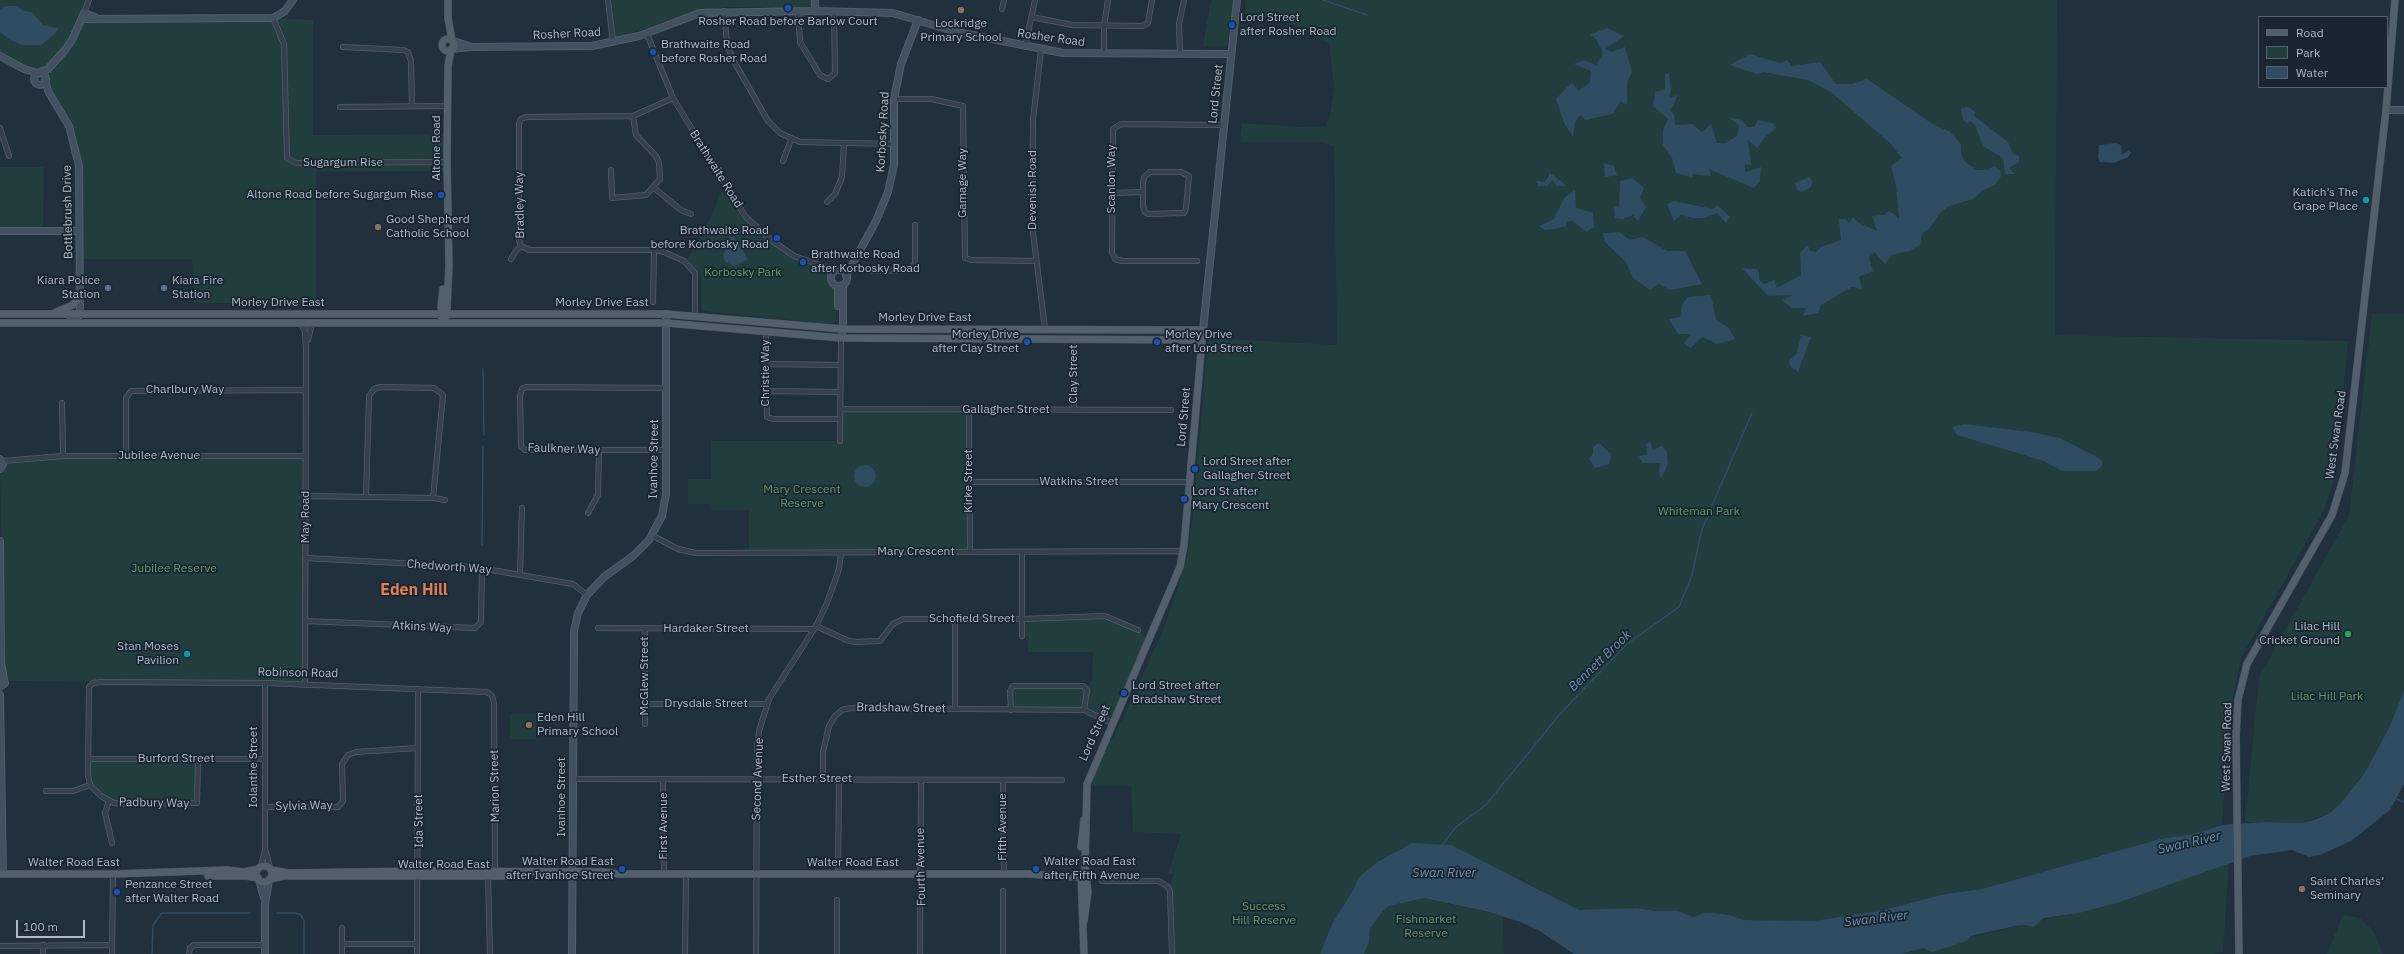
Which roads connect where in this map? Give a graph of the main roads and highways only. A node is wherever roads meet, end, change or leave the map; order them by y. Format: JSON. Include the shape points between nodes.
{"nodes":[{"id":1,"x":448,"y":0,"type":"edge"},
{"id":2,"x":2395,"y":0,"type":"edge"},
{"id":3,"x":448,"y":18,"type":"junction"},
{"id":4,"x":444,"y":40,"type":"junction"},
{"id":5,"x":453,"y":41,"type":"junction"},
{"id":6,"x":449,"y":49,"type":"junction"},
{"id":7,"x":2388,"y":86,"type":"edge"},
{"id":8,"x":2388,"y":88,"type":"edge"},
{"id":9,"x":80,"y":296,"type":"road end"},
{"id":10,"x":0,"y":314,"type":"edge"},
{"id":11,"x":55,"y":314,"type":"junction"},
{"id":12,"x":131,"y":314,"type":"junction"},
{"id":13,"x":190,"y":314,"type":"junction"},
{"id":14,"x":445,"y":315,"type":"junction"},
{"id":15,"x":0,"y":323,"type":"edge"},
{"id":16,"x":142,"y":323,"type":"junction"},
{"id":17,"x":199,"y":323,"type":"junction"},
{"id":18,"x":431,"y":323,"type":"junction"},
{"id":19,"x":463,"y":323,"type":"junction"},
{"id":20,"x":1203,"y":330,"type":"joint"},
{"id":21,"x":1202,"y":340,"type":"junction"},
{"id":22,"x":260,"y":867,"type":"junction"},
{"id":23,"x":270,"y":869,"type":"junction"},
{"id":24,"x":148,"y":873,"type":"junction"},
{"id":25,"x":1,"y":874,"type":"edge"},
{"id":26,"x":419,"y":874,"type":"junction"},
{"id":27,"x":2238,"y":875,"type":"junction"},
{"id":28,"x":1084,"y":878,"type":"junction"},
{"id":29,"x":258,"y":879,"type":"junction"},
{"id":30,"x":270,"y":880,"type":"junction"},
{"id":31,"x":1084,"y":954,"type":"edge"},
{"id":32,"x":2239,"y":954,"type":"edge"},
{"id":33,"x":2242,"y":954,"type":"edge"}],
"edges":[{"from":1,"to":3,"type":"main road"},
{"from":2,"to":7,"type":"main road","name":"West Swan Road"},
{"from":3,"to":4,"type":"main road"},
{"from":3,"to":5,"type":"main road"},
{"from":4,"to":5,"type":"main road"},
{"from":4,"to":6,"type":"main road"},
{"from":5,"to":6,"type":"main road"},
{"from":6,"to":14,"type":"main road","name":"Altone Road","via":[[448,231],[441,308]]},
{"from":8,"to":27,"type":"main road","name":"West Swan Road","via":[[2344,473],[2332,515],[2247,664],[2238,700]]},
{"from":9,"to":11,"type":"main road","via":[[73,306]]},
{"from":10,"to":11,"type":"main road","name":"Morley Drive East"},
{"from":11,"to":12,"type":"main road","name":"Morley Drive East"},
{"from":12,"to":13,"type":"main road","name":"Morley Drive East"},
{"from":12,"to":16,"type":"main road","via":[[132,319]]},
{"from":13,"to":14,"type":"main road","name":"Morley Drive East"},
{"from":13,"to":17,"type":"main road","via":[[192,321]]},
{"from":14,"to":18,"type":"main road"},
{"from":14,"to":19,"type":"main road"},
{"from":14,"to":20,"type":"main road","name":"Morley Drive East","via":[[666,314],[841,329]]},
{"from":15,"to":16,"type":"main road","name":"Morley Drive East"},
{"from":16,"to":17,"type":"main road","name":"Morley Drive East"},
{"from":17,"to":18,"type":"main road","name":"Morley Drive East"},
{"from":18,"to":19,"type":"main road","name":"Morley Drive East"},
{"from":19,"to":21,"type":"main road","name":"Morley Drive East","via":[[666,323],[841,338]]},
{"from":20,"to":21,"type":"main road","name":"Lord Street"},
{"from":21,"to":28,"type":"main road","name":"Lord Street","via":[[1183,554],[1174,582],[1087,784]]},
{"from":22,"to":23,"type":"main road","name":"Walter Road East"},
{"from":22,"to":24,"type":"main road","name":"Walter Road East","via":[[247,872],[227,870]]},
{"from":22,"to":29,"type":"main road","via":[[256,873]]},
{"from":23,"to":26,"type":"main road","name":"Walter Road East","via":[[289,873]]},
{"from":23,"to":30,"type":"main road"},
{"from":24,"to":25,"type":"main road","name":"Walter Road East"},
{"from":24,"to":29,"type":"main road","name":"Walter Road East","via":[[161,876],[246,876]]},
{"from":26,"to":28,"type":"main road","name":"Walter Road East","via":[[1048,874]]},
{"from":26,"to":30,"type":"main road","name":"Walter Road East","via":[[284,876]]},
{"from":27,"to":32,"type":"main road"},
{"from":27,"to":33,"type":"main road"},
{"from":28,"to":31,"type":"main road","name":"Lord Street","via":[[1081,906],[1084,921]]},
{"from":29,"to":30,"type":"main road","name":"Walter Road East"}]}
